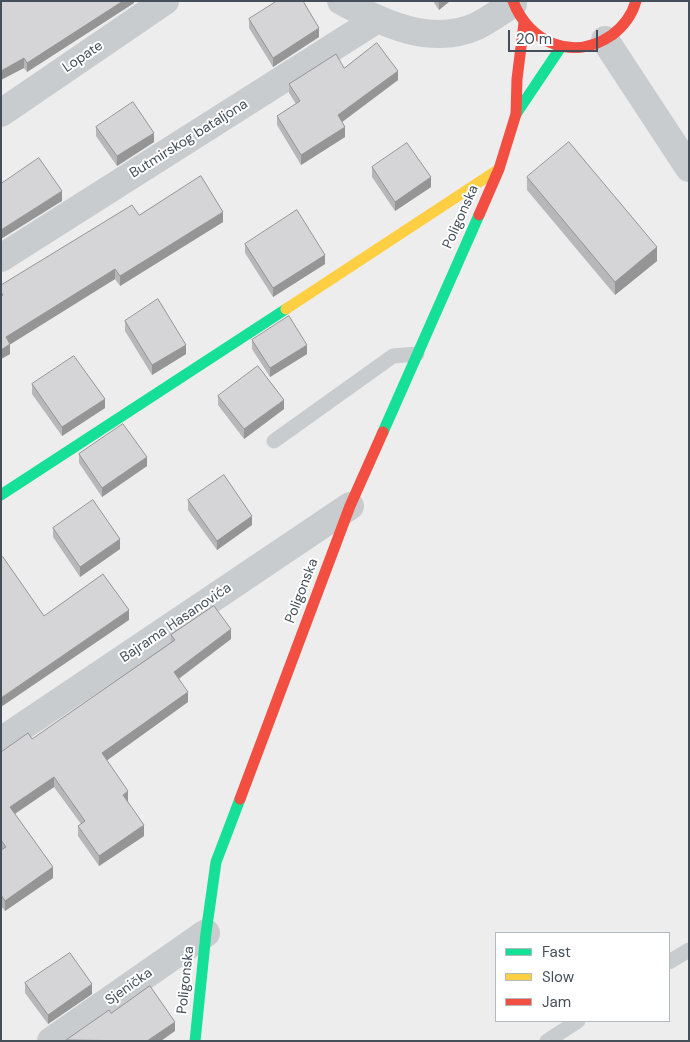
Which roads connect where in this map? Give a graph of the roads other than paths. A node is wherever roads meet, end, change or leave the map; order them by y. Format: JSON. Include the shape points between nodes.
{"nodes":[{"id":1,"x":164,"y":1,"type":"edge"},
{"id":2,"x":341,"y":1,"type":"edge"},
{"id":3,"x":636,"y":1,"type":"edge"},
{"id":4,"x":516,"y":10,"type":"edge"},
{"id":5,"x":376,"y":20,"type":"junction"},
{"id":6,"x":605,"y":40,"type":"junction"},
{"id":7,"x":561,"y":47,"type":"junction"},
{"id":8,"x":1,"y":113,"type":"edge"},
{"id":9,"x":516,"y":114,"type":"junction"},
{"id":10,"x":689,"y":168,"type":"edge"},
{"id":11,"x":499,"y":169,"type":"junction"},
{"id":12,"x":1,"y":258,"type":"edge"},
{"id":13,"x":417,"y":354,"type":"junction"},
{"id":14,"x":274,"y":441,"type":"dead end"},
{"id":15,"x":1,"y":496,"type":"edge"},
{"id":16,"x":350,"y":506,"type":"junction"},
{"id":17,"x":1,"y":741,"type":"edge"},
{"id":18,"x":206,"y":933,"type":"junction"},
{"id":19,"x":689,"y":950,"type":"edge"},
{"id":20,"x":670,"y":961,"type":"edge"},
{"id":21,"x":576,"y":1022,"type":"edge"},
{"id":22,"x":51,"y":1041,"type":"edge"},
{"id":23,"x":195,"y":1041,"type":"edge"},
{"id":24,"x":546,"y":1041,"type":"edge"}],
"edges":[{"from":1,"to":8,"type":"street","name":"Lopate"},
{"from":2,"to":5,"type":"street"},
{"from":3,"to":6,"type":"street","via":[[623,26]]},
{"from":4,"to":5,"type":"street","via":[[449,34],[420,33]]},
{"from":4,"to":7,"type":"street","via":[[540,38]]},
{"from":4,"to":9,"type":"street","name":"Poligonska"},
{"from":5,"to":12,"type":"street","name":"Butmirskog bataljona"},
{"from":6,"to":7,"type":"street","via":[[584,47]]},
{"from":6,"to":10,"type":"street"},
{"from":7,"to":9,"type":"street","name":"Poligonska"},
{"from":9,"to":11,"type":"street","name":"Poligonska"},
{"from":11,"to":13,"type":"street","name":"Poligonska"},
{"from":11,"to":15,"type":"street","name":"Poligonska"},
{"from":13,"to":14,"type":"lane","via":[[393,356]]},
{"from":13,"to":16,"type":"street","name":"Poligonska"},
{"from":16,"to":17,"type":"street","name":"Bajrama Hasanovića"},
{"from":16,"to":18,"type":"street","name":"Poligonska","via":[[216,862]]},
{"from":18,"to":22,"type":"street","name":"Sjenička"},
{"from":18,"to":23,"type":"street","name":"Poligonska"},
{"from":19,"to":20,"type":"lane"},
{"from":21,"to":24,"type":"lane"}]}
